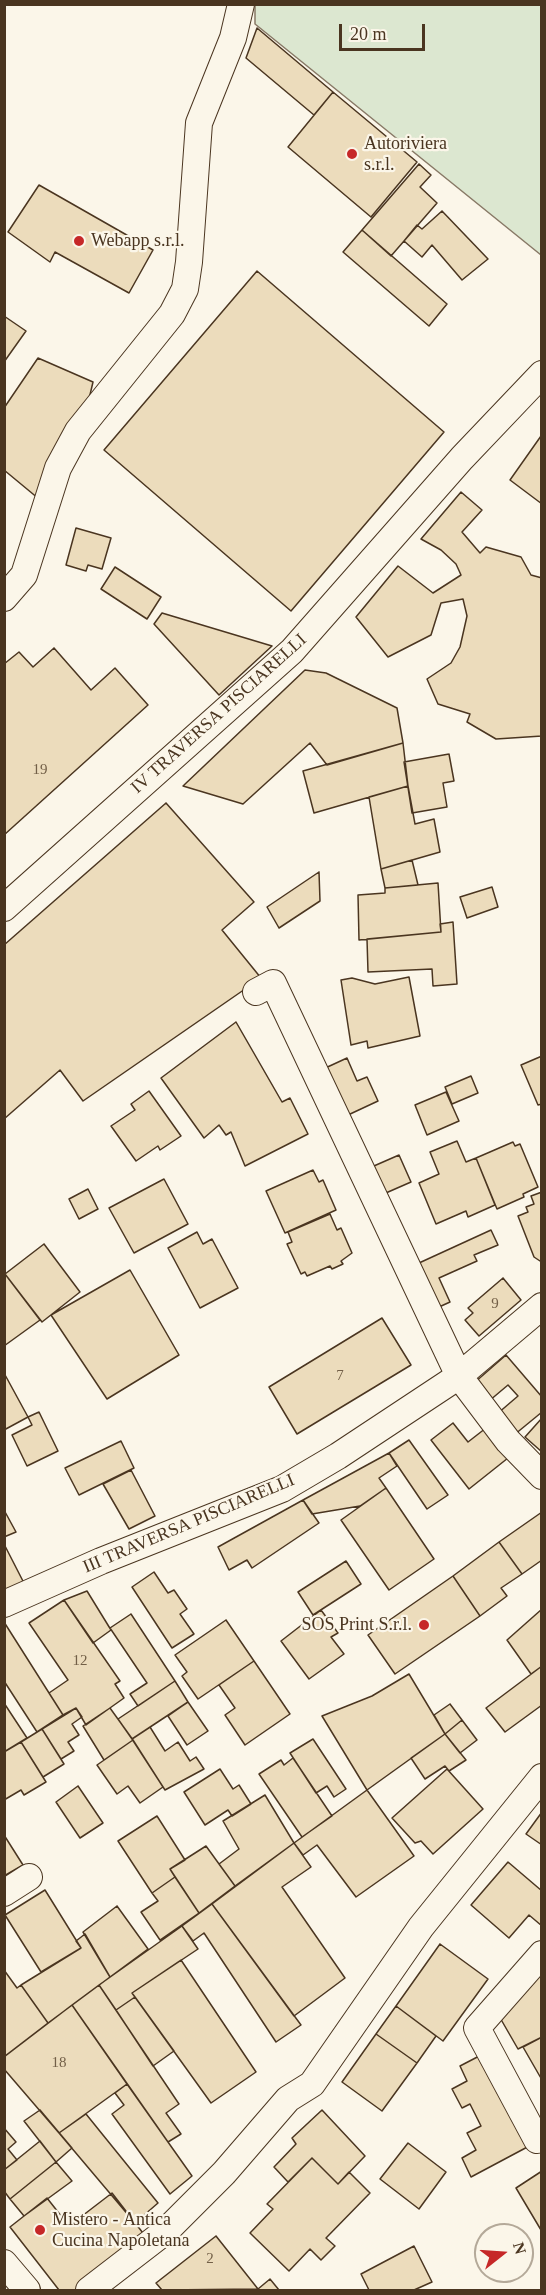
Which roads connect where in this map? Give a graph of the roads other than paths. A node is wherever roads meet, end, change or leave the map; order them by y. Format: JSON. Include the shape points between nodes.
{"nodes":[{"id":1,"x":241,"y":4,"type":"edge"},
{"id":2,"x":542,"y":374,"type":"edge"},
{"id":3,"x":4,"y":598,"type":"edge"},
{"id":4,"x":4,"y":908,"type":"edge"},
{"id":5,"x":256,"y":992,"type":"dead end"},
{"id":6,"x":542,"y":1306,"type":"edge"},
{"id":7,"x":459,"y":1376,"type":"junction"},
{"id":8,"x":542,"y":1476,"type":"edge"},
{"id":9,"x":4,"y":1604,"type":"edge"},
{"id":10,"x":542,"y":1777,"type":"edge"},
{"id":11,"x":29,"y":1877,"type":"dead end"},
{"id":12,"x":4,"y":1893,"type":"edge"},
{"id":13,"x":542,"y":1954,"type":"edge"},
{"id":14,"x":537,"y":2140,"type":"dead end"},
{"id":15,"x":4,"y":2263,"type":"edge"},
{"id":16,"x":27,"y":2290,"type":"edge"},
{"id":17,"x":89,"y":2290,"type":"edge"}],
"edges":[{"from":1,"to":3,"type":"street","via":[[233,38],[199,123],[185,289],[172,314],[78,431],[58,468],[24,575]]},
{"from":2,"to":4,"type":"street","name":"IV TRAVERSA PISCIARELLI","via":[[462,458],[292,651]]},
{"from":5,"to":7,"type":"street","via":[[273,983]]},
{"from":6,"to":7,"type":"street","name":"III TRAVERSA PISCIARELLI"},
{"from":7,"to":8,"type":"street","via":[[508,1441]]},
{"from":7,"to":9,"type":"street","name":"III TRAVERSA PISCIARELLI","via":[[282,1489]]},
{"from":10,"to":17,"type":"street","via":[[421,1927],[312,2084],[288,2099],[224,2173],[167,2230]]},
{"from":11,"to":12,"type":"street"},
{"from":13,"to":14,"type":"street","via":[[477,2028]]},
{"from":15,"to":16,"type":"street"}]}
